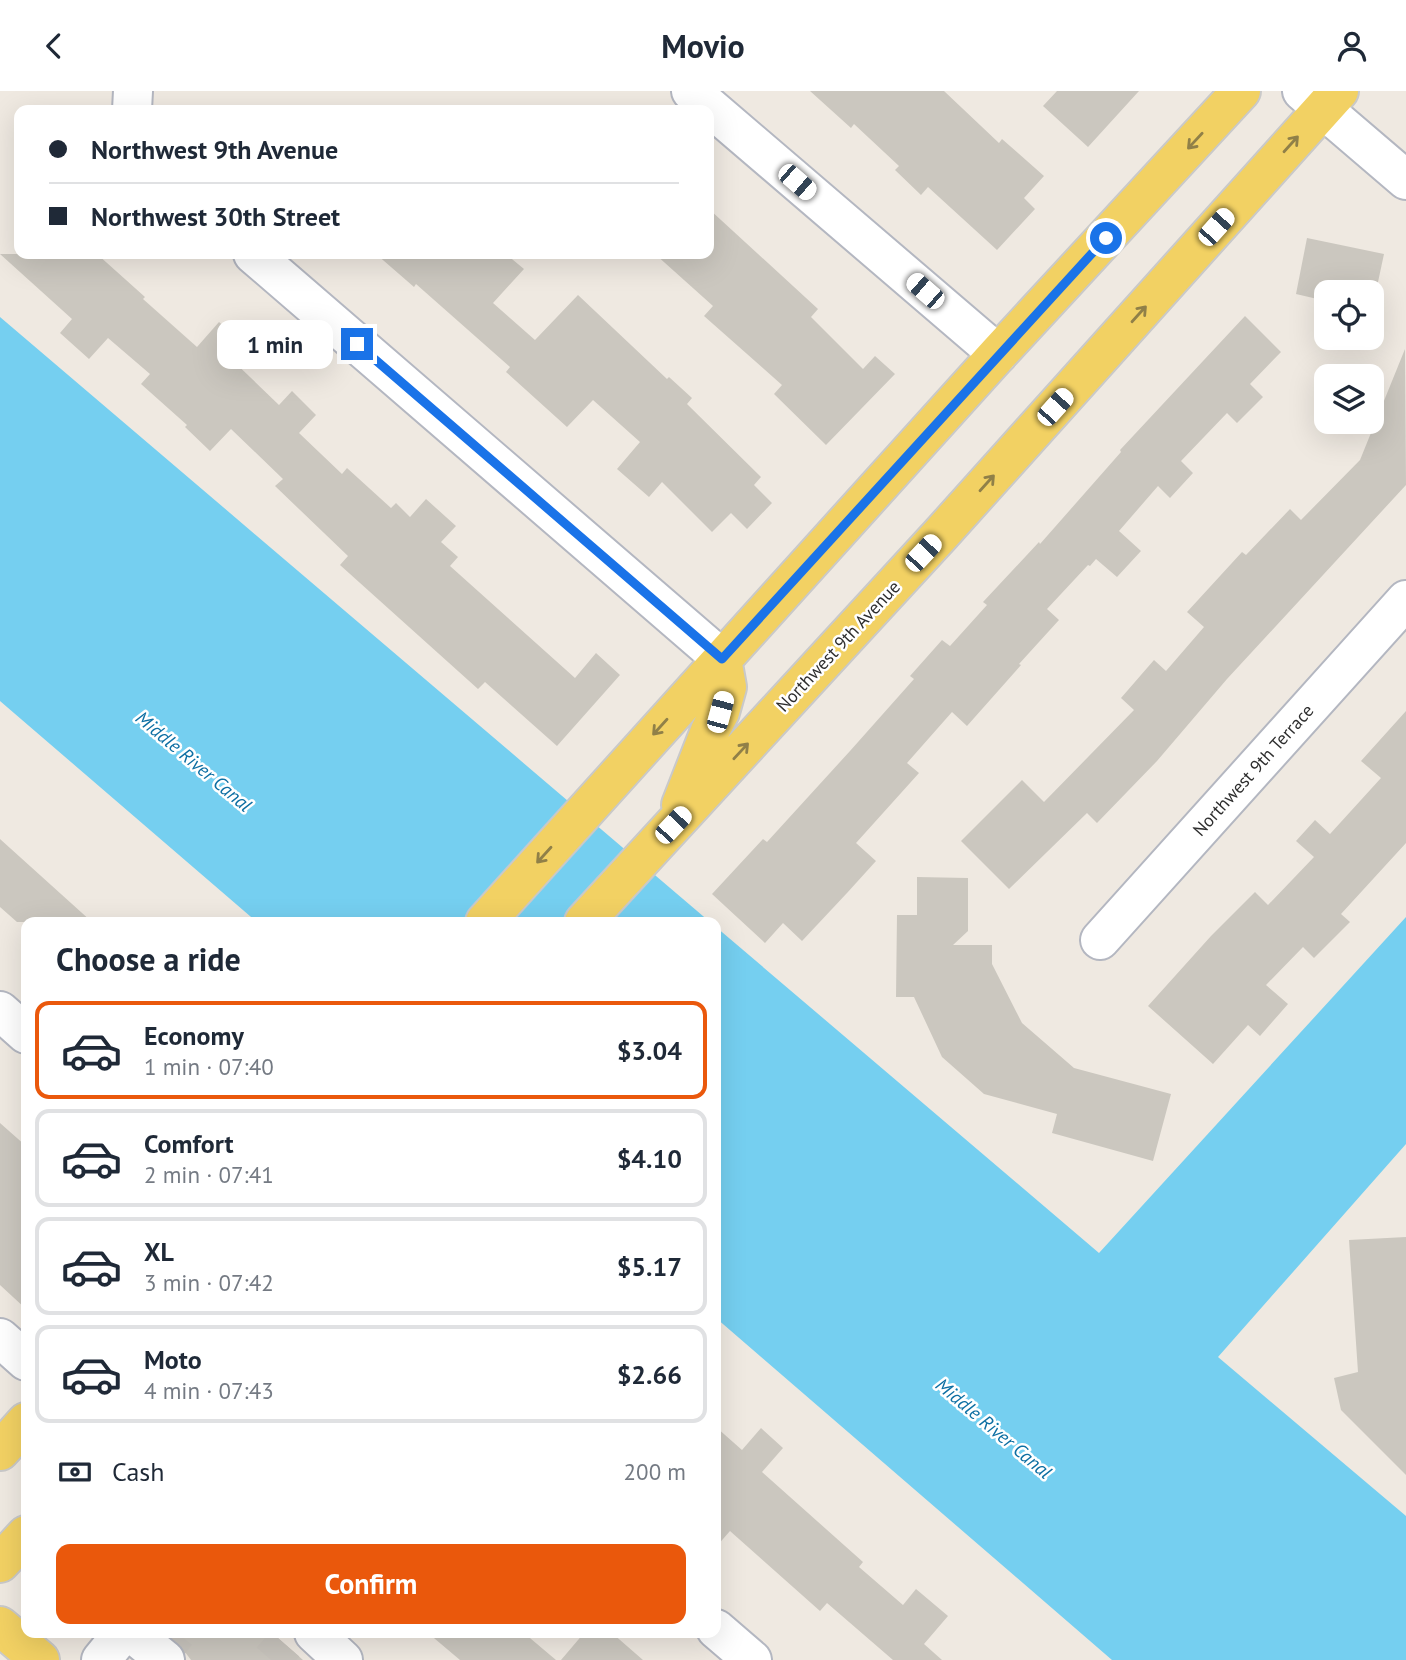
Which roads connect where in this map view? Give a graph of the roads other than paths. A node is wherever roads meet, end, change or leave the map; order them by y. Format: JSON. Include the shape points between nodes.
{"nodes":[{"id":1,"x":691,"y":91,"type":"edge"},
{"id":2,"x":1241,"y":91,"type":"edge"},
{"id":3,"x":1321,"y":97,"type":"edge"},
{"id":4,"x":707,"y":105,"type":"edge"},
{"id":5,"x":714,"y":111,"type":"edge"},
{"id":6,"x":1406,"y":180,"type":"edge"},
{"id":7,"x":259,"y":259,"type":"edge"},
{"id":8,"x":999,"y":354,"type":"junction"},
{"id":9,"x":1406,"y":600,"type":"edge"},
{"id":10,"x":722,"y":659,"type":"junction"},
{"id":11,"x":673,"y":825,"type":"junction"},
{"id":12,"x":489,"y":917,"type":"edge"},
{"id":13,"x":589,"y":917,"type":"edge"},
{"id":14,"x":1100,"y":940,"type":"dead end"},
{"id":15,"x":0,"y":1011,"type":"edge"},
{"id":16,"x":21,"y":1030,"type":"edge"},
{"id":17,"x":0,"y":1338,"type":"edge"},
{"id":18,"x":21,"y":1357,"type":"edge"},
{"id":19,"x":21,"y":1540,"type":"edge"},
{"id":20,"x":0,"y":1563,"type":"edge"},
{"id":21,"x":0,"y":1626,"type":"edge"},
{"id":22,"x":721,"y":1633,"type":"edge"},
{"id":23,"x":119,"y":1638,"type":"edge"},
{"id":24,"x":302,"y":1638,"type":"edge"},
{"id":25,"x":40,"y":1660,"type":"edge"},
{"id":26,"x":101,"y":1660,"type":"edge"},
{"id":27,"x":343,"y":1660,"type":"edge"},
{"id":28,"x":752,"y":1660,"type":"edge"}],
"edges":[{"from":1,"to":4,"type":"street"},
{"from":2,"to":8,"type":"main road","one_way":true},
{"from":3,"to":6,"type":"street"},
{"from":11,"to":3,"type":"main road","name":"Northwest 9th Avenue","one_way":true,"via":[[950,524]]},
{"from":5,"to":8,"type":"street"},
{"from":7,"to":10,"type":"street"},
{"from":8,"to":10,"type":"main road"},
{"from":9,"to":14,"type":"street","name":"Northwest 9th Terrace"},
{"from":10,"to":11,"type":"main road","via":[[726,687],[720,712]]},
{"from":10,"to":12,"type":"main road","one_way":true},
{"from":11,"to":13,"type":"main road","name":"Northwest 9th Avenue"},
{"from":15,"to":16,"type":"street"},
{"from":17,"to":18,"type":"street"},
{"from":19,"to":20,"type":"main road"},
{"from":21,"to":25,"type":"main road"},
{"from":22,"to":28,"type":"street"},
{"from":23,"to":26,"type":"street"},
{"from":24,"to":27,"type":"street"}]}
